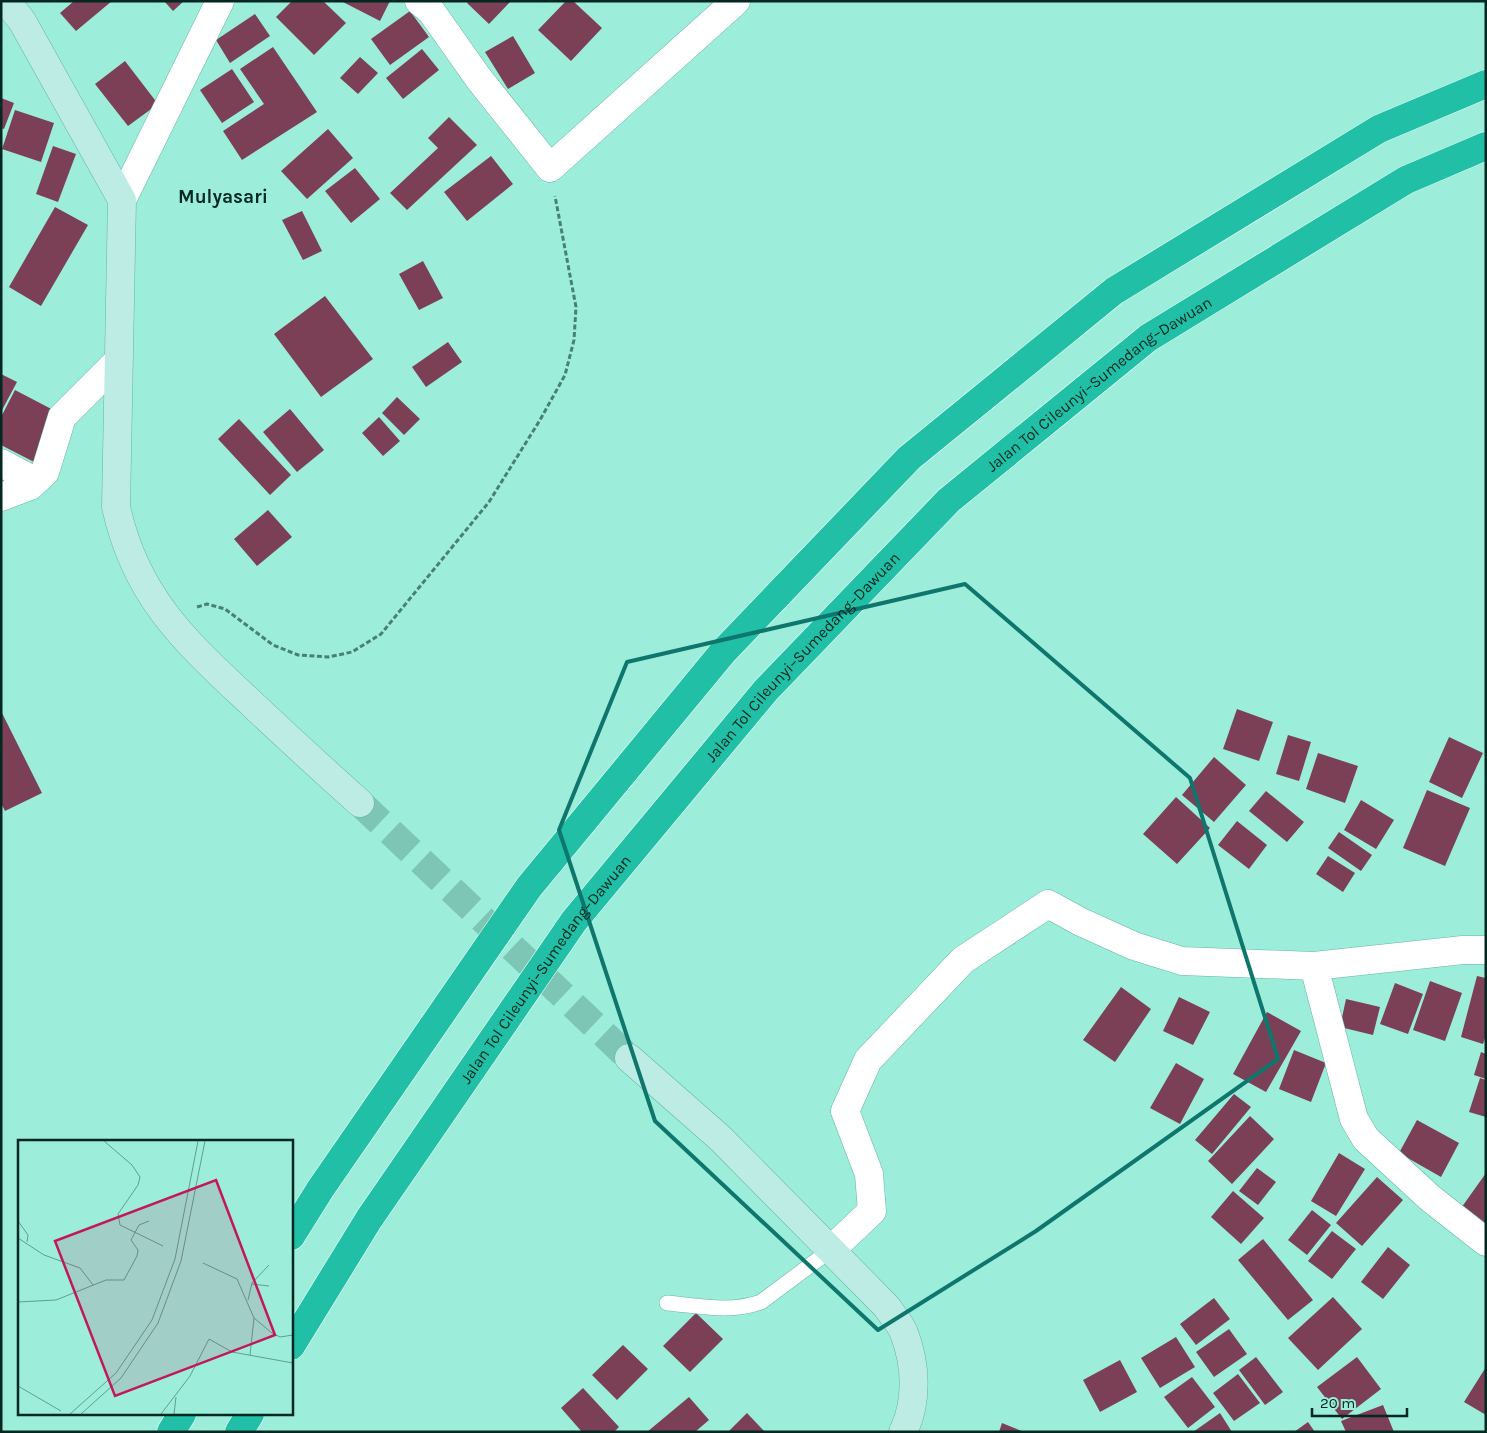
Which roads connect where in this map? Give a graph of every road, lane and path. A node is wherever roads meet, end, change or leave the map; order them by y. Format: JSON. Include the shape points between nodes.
{"nodes":[{"id":1,"x":6,"y":1,"type":"edge"},
{"id":2,"x":220,"y":1,"type":"edge"},
{"id":3,"x":419,"y":1,"type":"edge"},
{"id":4,"x":736,"y":1,"type":"edge"},
{"id":5,"x":1486,"y":84,"type":"edge"},
{"id":6,"x":1486,"y":146,"type":"edge"},
{"id":7,"x":550,"y":168,"type":"junction"},
{"id":8,"x":122,"y":200,"type":"junction"},
{"id":9,"x":118,"y":361,"type":"junction"},
{"id":10,"x":1,"y":463,"type":"edge"},
{"id":11,"x":36,"y":481,"type":"junction"},
{"id":12,"x":1,"y":497,"type":"edge"},
{"id":13,"x":165,"y":617,"type":"junction"},
{"id":14,"x":360,"y":803,"type":"tunnel mouth"},
{"id":15,"x":1486,"y":950,"type":"edge"},
{"id":16,"x":1314,"y":966,"type":"junction"},
{"id":17,"x":629,"y":1058,"type":"tunnel mouth"},
{"id":18,"x":292,"y":1234,"type":"edge"},
{"id":19,"x":1486,"y":1242,"type":"edge"},
{"id":20,"x":832,"y":1249,"type":"junction"},
{"id":21,"x":667,"y":1303,"type":"dead end"},
{"id":22,"x":292,"y":1344,"type":"edge"},
{"id":23,"x":181,"y":1416,"type":"edge"},
{"id":24,"x":249,"y":1416,"type":"edge"},
{"id":25,"x":171,"y":1432,"type":"edge"},
{"id":26,"x":239,"y":1432,"type":"edge"},
{"id":27,"x":904,"y":1432,"type":"edge"}],
"edges":[{"from":1,"to":8,"type":"main road","via":[[22,22]]},
{"from":2,"to":8,"type":"street"},
{"from":3,"to":7,"type":"street","via":[[431,11],[479,79]]},
{"from":4,"to":7,"type":"street"},
{"from":5,"to":18,"type":"highway","via":[[1380,129],[1114,291],[909,458],[723,652],[529,887]]},
{"from":6,"to":22,"type":"highway","name":"Jalan Tol Cileunyi–Sumedang–Dawuan","via":[[1406,180],[1148,338],[949,500],[766,690],[574,921],[369,1219]]},
{"from":7,"to":13,"type":"path","via":[[576,307],[574,340],[565,375],[489,502],[381,634],[352,652],[328,657],[298,655],[273,645],[225,609],[207,604]]},
{"from":8,"to":9,"type":"main road"},
{"from":9,"to":11,"type":"street","via":[[66,411],[59,423],[48,465]]},
{"from":9,"to":13,"type":"main road","via":[[116,507],[122,537],[134,568]]},
{"from":10,"to":11,"type":"street"},
{"from":11,"to":12,"type":"street"},
{"from":13,"to":14,"type":"main road","via":[[201,656]]},
{"from":15,"to":16,"type":"street"},
{"from":16,"to":19,"type":"street","via":[[1354,1119],[1366,1139],[1430,1198]]},
{"from":16,"to":20,"type":"street","via":[[1193,962],[1166,957],[1081,922],[1048,904],[963,960],[868,1060],[845,1111],[869,1174],[872,1211]]},
{"from":17,"to":20,"type":"main road","via":[[720,1138]]},
{"from":20,"to":21,"type":"lane","via":[[751,1306],[735,1309]]},
{"from":20,"to":27,"type":"main road","via":[[904,1331],[912,1360],[914,1390]]},
{"from":23,"to":25,"type":"highway"},
{"from":24,"to":26,"type":"highway"}]}
